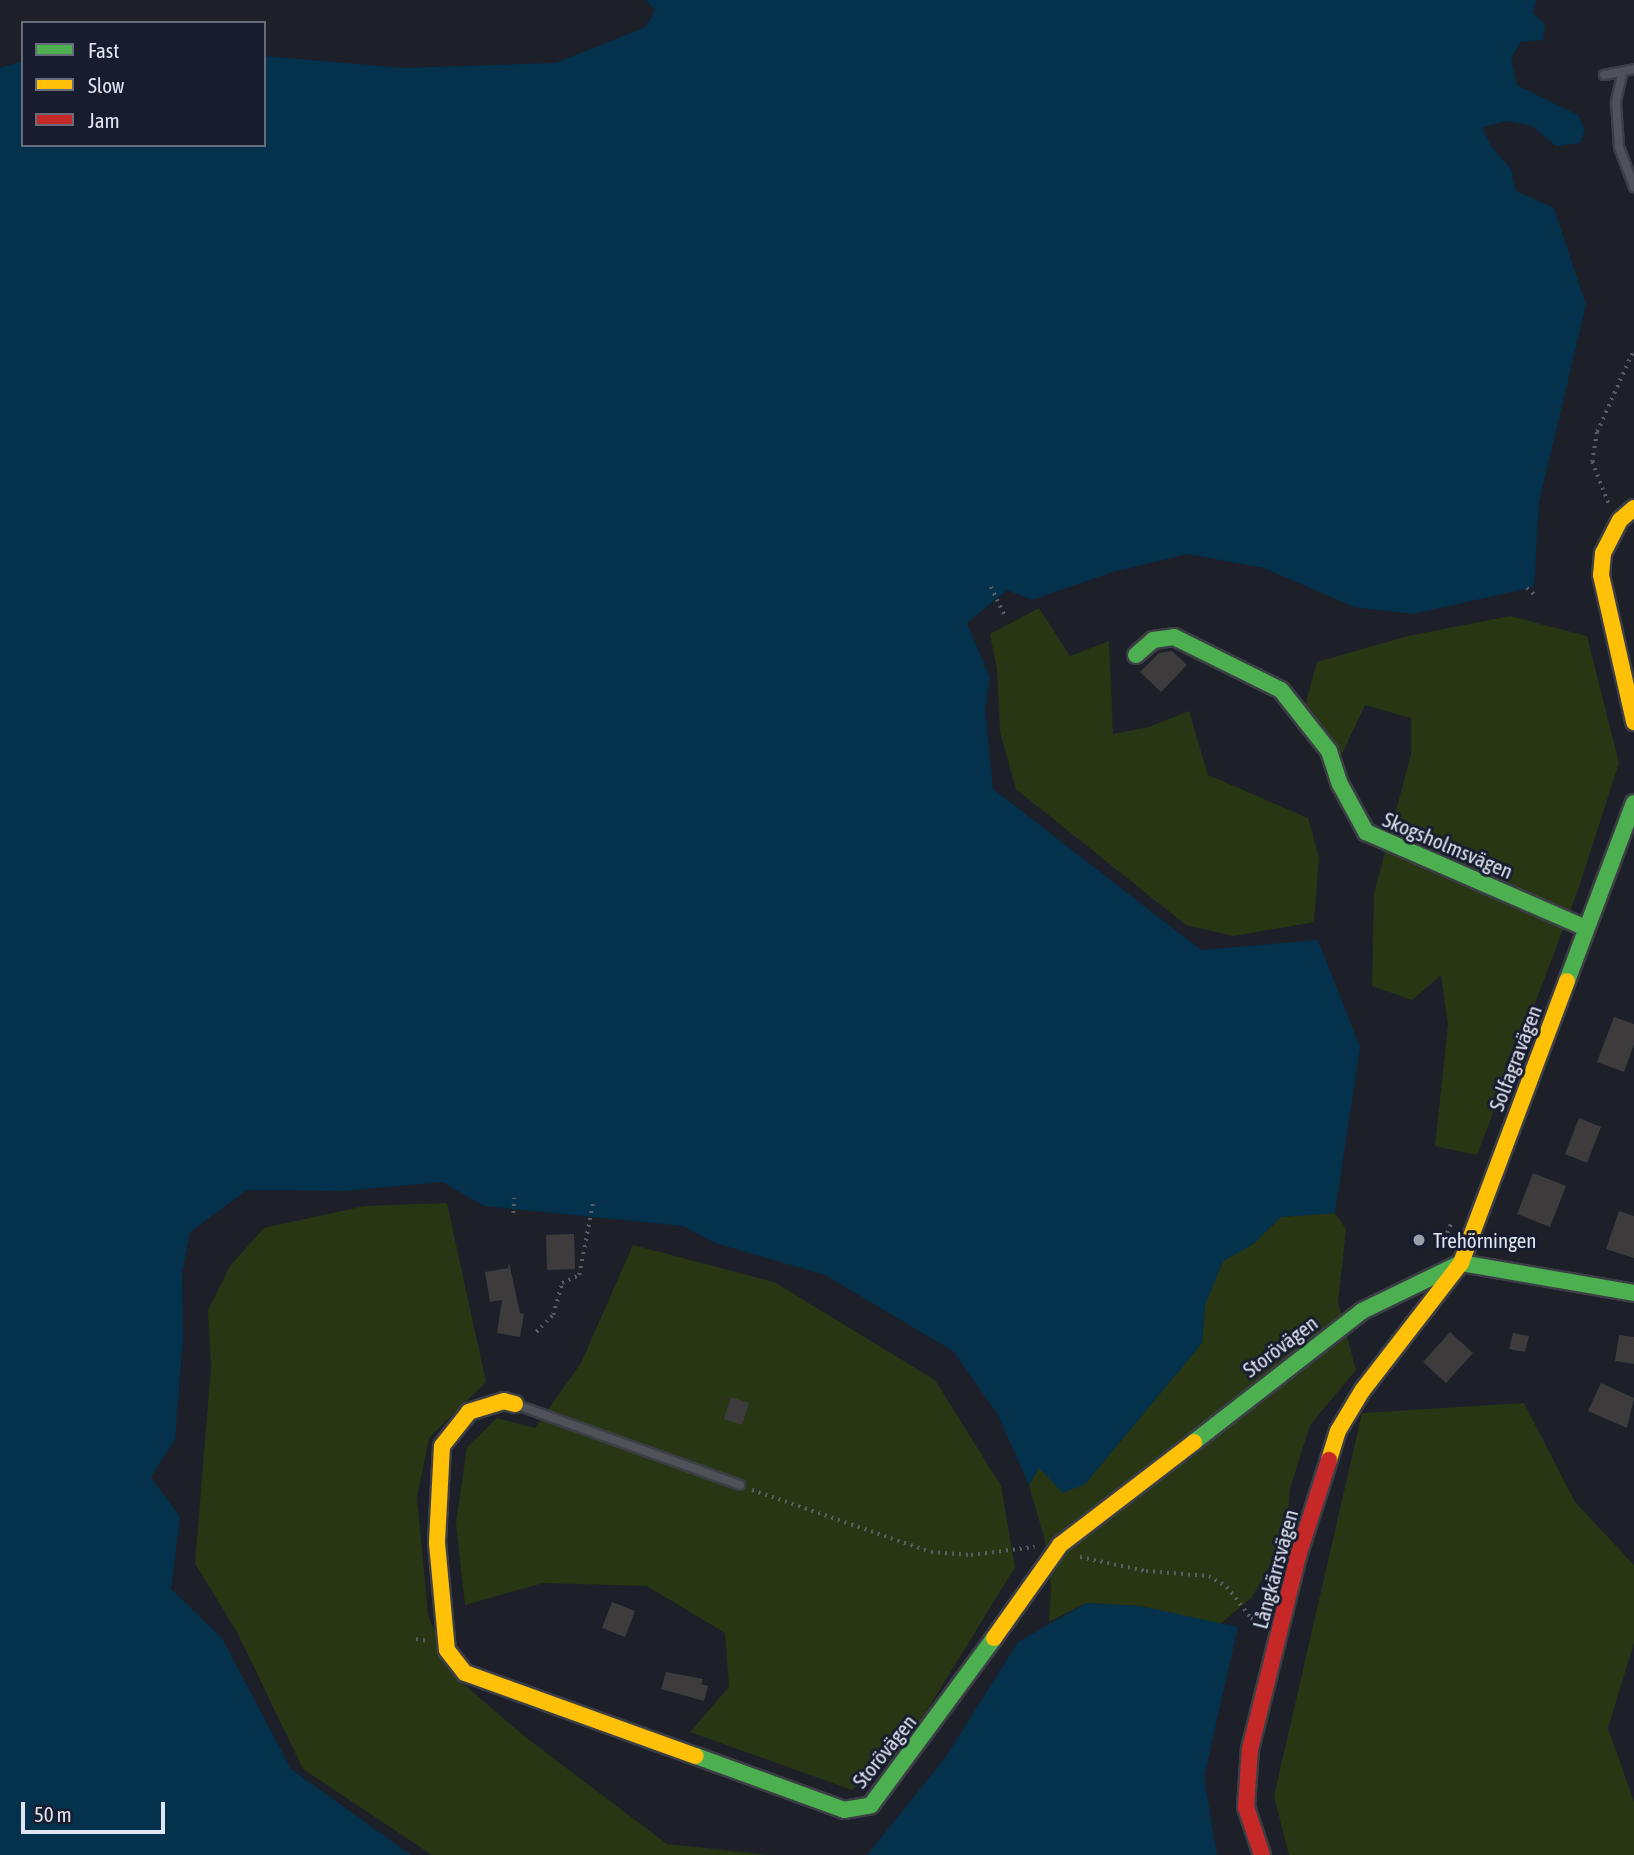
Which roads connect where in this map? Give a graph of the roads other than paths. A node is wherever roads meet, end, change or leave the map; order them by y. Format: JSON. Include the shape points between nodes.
{"nodes":[{"id":1,"x":1634,"y":69,"type":"edge"},
{"id":2,"x":1604,"y":75,"type":"dead end"},
{"id":3,"x":1622,"y":75,"type":"junction"},
{"id":4,"x":1634,"y":187,"type":"edge"},
{"id":5,"x":1634,"y":508,"type":"edge"},
{"id":6,"x":1136,"y":655,"type":"dead end"},
{"id":7,"x":1634,"y":722,"type":"edge"},
{"id":8,"x":1634,"y":803,"type":"edge"},
{"id":9,"x":1586,"y":928,"type":"junction"},
{"id":10,"x":1461,"y":1263,"type":"junction"},
{"id":11,"x":1634,"y":1293,"type":"edge"},
{"id":12,"x":1419,"y":1318,"type":"joint"},
{"id":13,"x":515,"y":1404,"type":"joint"},
{"id":14,"x":740,"y":1485,"type":"road end"},
{"id":15,"x":1262,"y":1855,"type":"edge"}],
"edges":[{"from":1,"to":3,"type":"lane"},
{"from":2,"to":3,"type":"lane"},
{"from":3,"to":4,"type":"lane","via":[[1616,102],[1619,148]]},
{"from":5,"to":7,"type":"street","via":[[1618,524],[1603,553],[1602,590]]},
{"from":6,"to":9,"type":"street","name":"Skogsholmsvägen","via":[[1153,640],[1174,637],[1272,684],[1309,720],[1329,751],[1340,784],[1366,832]]},
{"from":8,"to":9,"type":"street","name":"Solfagravägen"},
{"from":9,"to":10,"type":"street","name":"Solfagravägen"},
{"from":10,"to":11,"type":"street"},
{"from":10,"to":12,"type":"street","name":"Solfagravägen"},
{"from":10,"to":13,"type":"street","name":"Storövägen","via":[[1363,1311],[1060,1545],[871,1805],[844,1810],[465,1673],[447,1645],[437,1543],[442,1446],[469,1412],[504,1401]]},
{"from":12,"to":15,"type":"street","name":"Långkärrsvägen","via":[[1362,1391],[1338,1431],[1280,1629],[1250,1749],[1246,1807]]},
{"from":13,"to":14,"type":"lane"}]}
